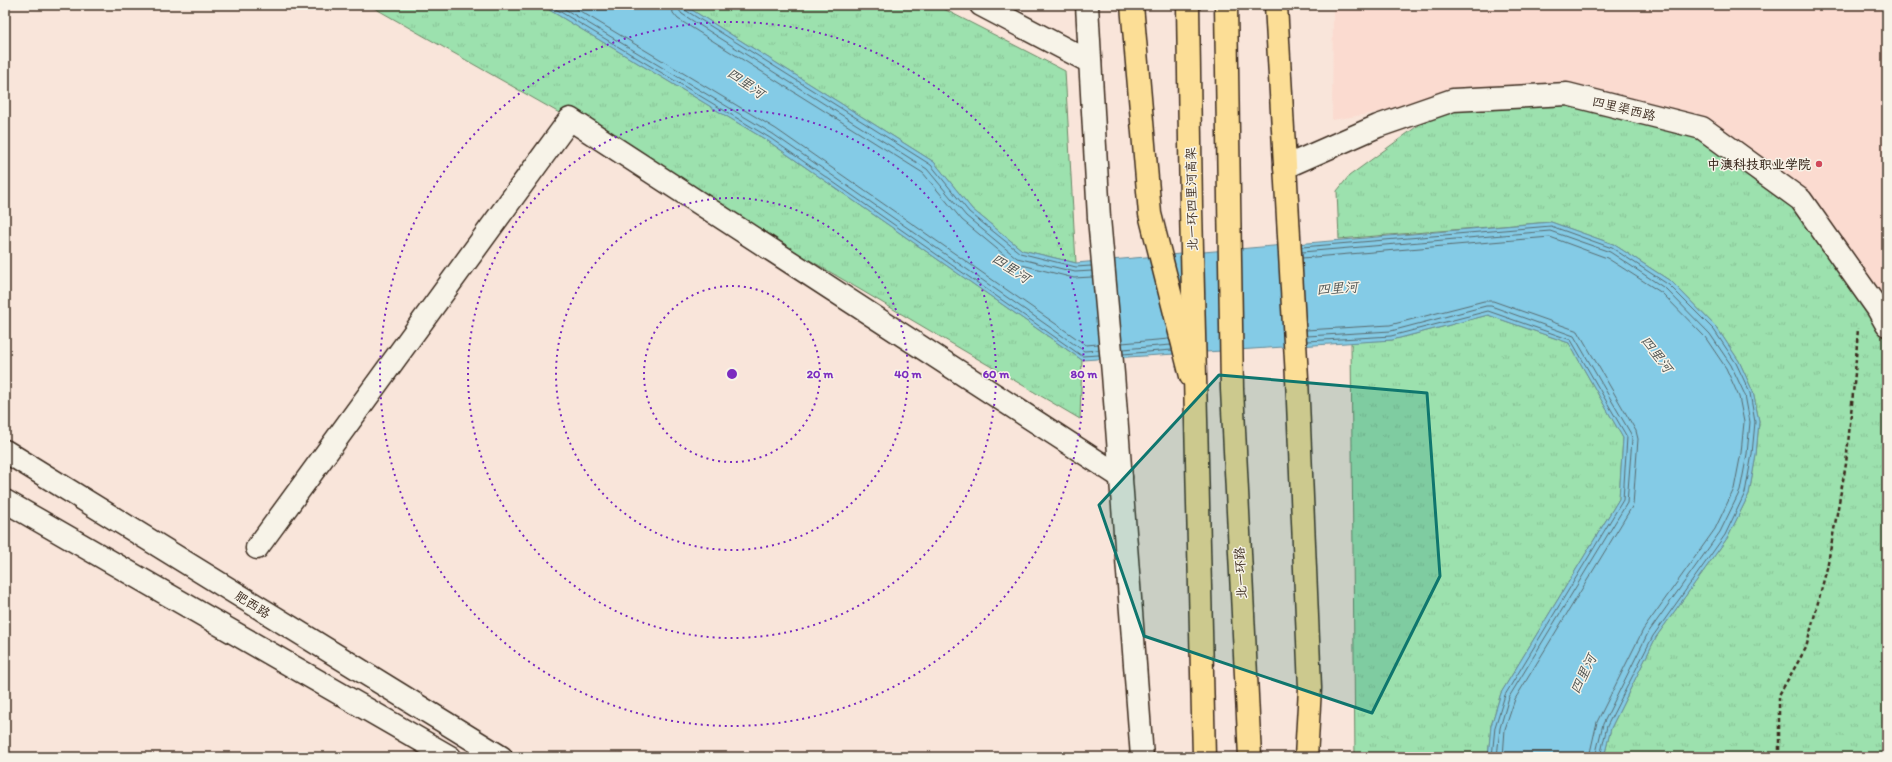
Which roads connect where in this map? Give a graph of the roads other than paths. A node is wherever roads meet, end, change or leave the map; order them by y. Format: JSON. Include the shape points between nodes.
{"nodes":[{"id":1,"x":981,"y":5,"type":"edge"},
{"id":2,"x":1087,"y":5,"type":"edge"},
{"id":3,"x":1132,"y":5,"type":"edge"},
{"id":4,"x":1188,"y":5,"type":"edge"},
{"id":5,"x":1226,"y":5,"type":"edge"},
{"id":6,"x":1276,"y":5,"type":"edge"},
{"id":7,"x":1090,"y":62,"type":"junction"},
{"id":8,"x":1285,"y":167,"type":"junction"},
{"id":9,"x":1887,"y":325,"type":"edge"},
{"id":10,"x":1195,"y":392,"type":"junction"},
{"id":11,"x":5,"y":451,"type":"edge"},
{"id":12,"x":1121,"y":477,"type":"junction"},
{"id":13,"x":5,"y":501,"type":"edge"},
{"id":14,"x":257,"y":548,"type":"dead end"},
{"id":15,"x":494,"y":753,"type":"edge"},
{"id":16,"x":450,"y":757,"type":"edge"},
{"id":17,"x":1142,"y":757,"type":"edge"},
{"id":18,"x":1204,"y":757,"type":"edge"},
{"id":19,"x":1250,"y":757,"type":"edge"},
{"id":20,"x":1306,"y":757,"type":"edge"}],
"edges":[{"from":1,"to":7,"type":"street"},
{"from":2,"to":7,"type":"street"},
{"from":3,"to":10,"type":"main road","via":[[1150,214]]},
{"from":4,"to":10,"type":"main road","name":"北一环四里河高架"},
{"from":5,"to":19,"type":"main road","name":"北一环路","via":[[1232,389]]},
{"from":6,"to":8,"type":"main road"},
{"from":7,"to":12,"type":"street","via":[[1099,218]]},
{"from":8,"to":9,"type":"street","name":"四里渠西路","via":[[1378,126],[1453,100],[1567,94],[1702,128],[1801,200]]},
{"from":8,"to":20,"type":"main road","via":[[1298,378],[1310,688]]},
{"from":10,"to":18,"type":"main road"},
{"from":11,"to":15,"type":"street","name":"肥西路"},
{"from":12,"to":14,"type":"street","via":[[570,119]]},
{"from":12,"to":17,"type":"street"},
{"from":13,"to":16,"type":"street"}]}
